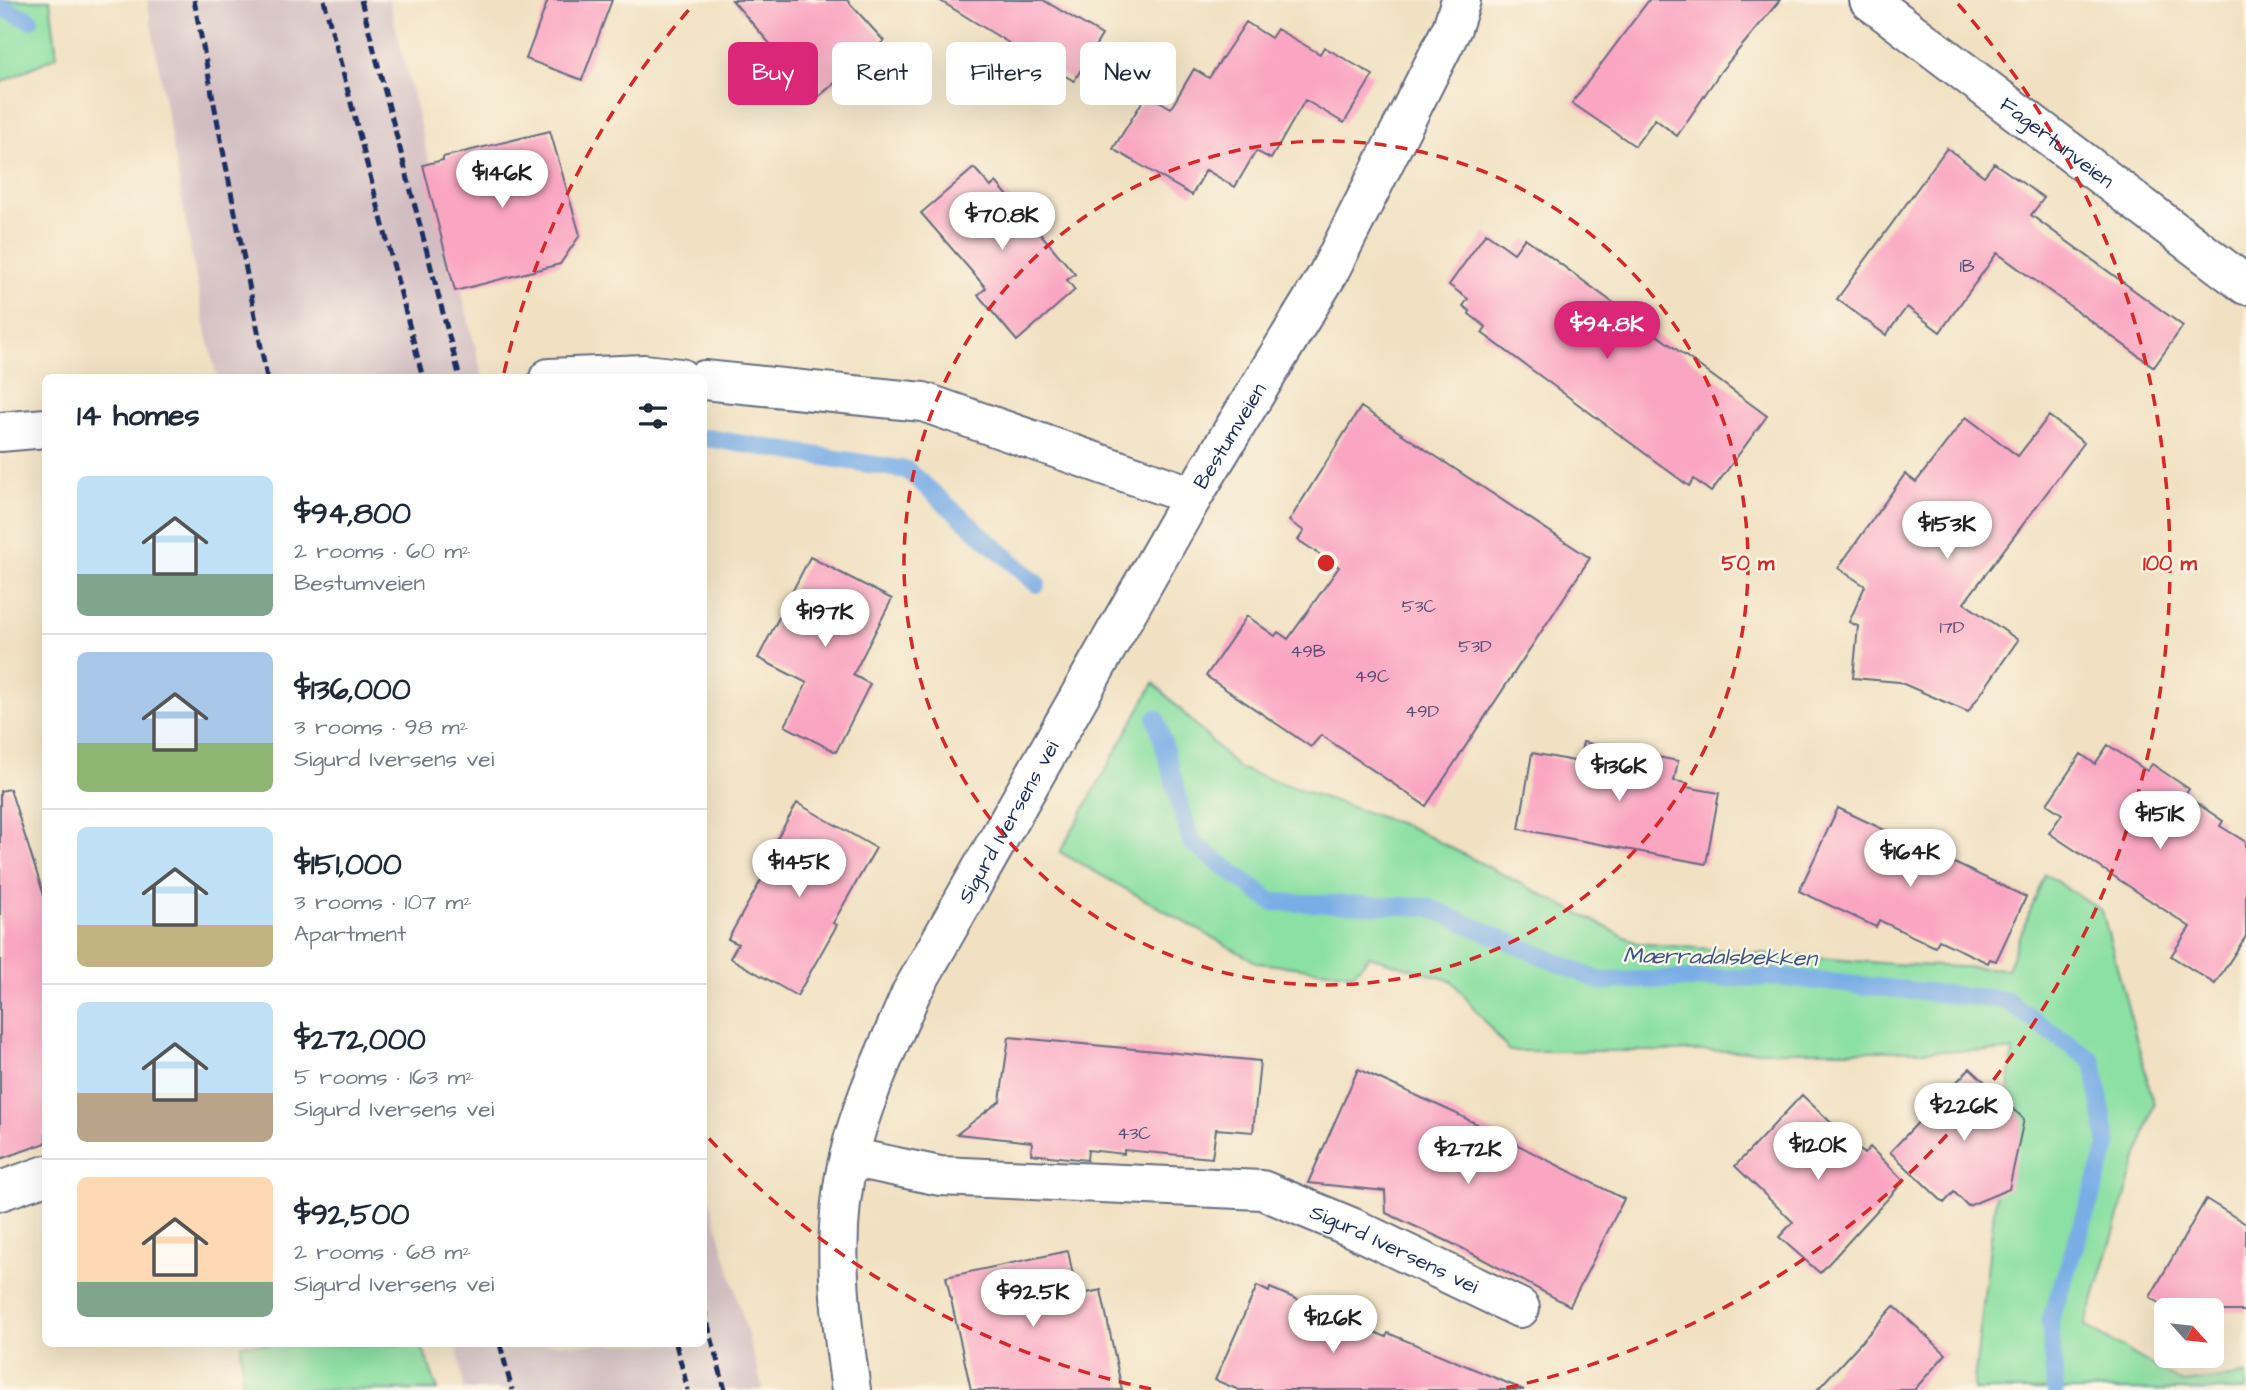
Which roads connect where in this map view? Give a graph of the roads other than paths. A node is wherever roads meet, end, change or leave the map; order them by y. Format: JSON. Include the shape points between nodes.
{"nodes":[{"id":1,"x":1461,"y":0,"type":"edge"},
{"id":2,"x":1869,"y":0,"type":"edge"},
{"id":3,"x":2246,"y":285,"type":"edge"},
{"id":4,"x":707,"y":380,"type":"edge"},
{"id":5,"x":42,"y":428,"type":"edge"},
{"id":6,"x":0,"y":432,"type":"edge"},
{"id":7,"x":1193,"y":496,"type":"junction"},
{"id":8,"x":849,"y":1157,"type":"junction"},
{"id":9,"x":42,"y":1176,"type":"edge"},
{"id":10,"x":0,"y":1191,"type":"edge"},
{"id":11,"x":1520,"y":1308,"type":"dead end"},
{"id":12,"x":851,"y":1390,"type":"edge"}],
"edges":[{"from":1,"to":7,"type":"street","name":"Bestumveien","via":[[1452,28],[1328,274]]},
{"from":2,"to":3,"type":"street","name":"Fagertunveien"},
{"from":4,"to":7,"type":"street","name":"Bestumveien","via":[[923,402]]},
{"from":5,"to":6,"type":"street"},
{"from":7,"to":8,"type":"street","name":"Sigurd Iversens vei","via":[[912,993],[876,1074]]},
{"from":8,"to":11,"type":"street","name":"Sigurd Iversens vei","via":[[940,1176],[1262,1190]]},
{"from":8,"to":12,"type":"street","name":"Sigurd Iversens vei","via":[[837,1279]]},
{"from":9,"to":10,"type":"street"}]}
